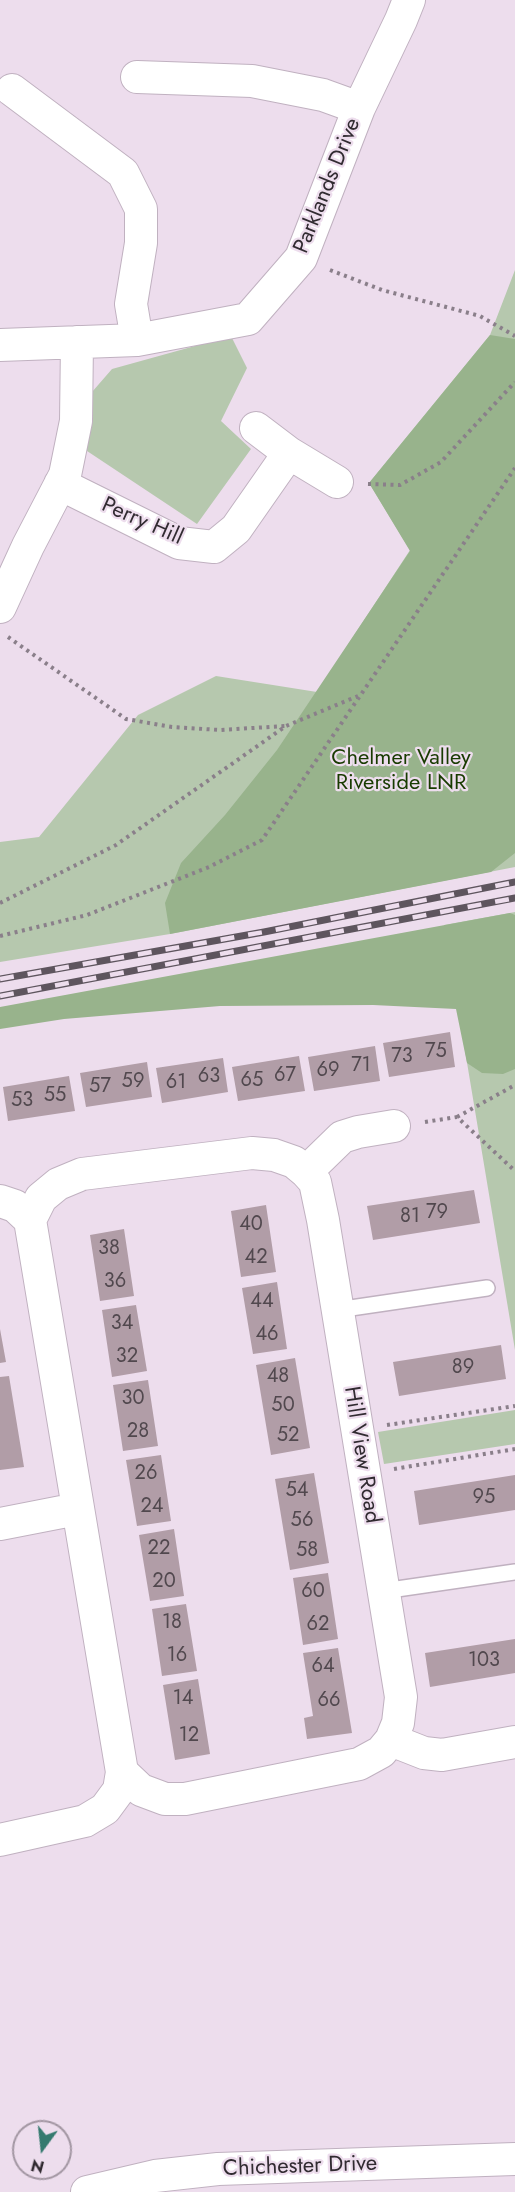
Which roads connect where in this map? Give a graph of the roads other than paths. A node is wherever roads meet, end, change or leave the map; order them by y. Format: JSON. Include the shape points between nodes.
{"nodes":[{"id":1,"x":409,"y":0,"type":"edge"},
{"id":2,"x":137,"y":76,"type":"dead end"},
{"id":3,"x":12,"y":90,"type":"dead end"},
{"id":4,"x":358,"y":108,"type":"junction"},
{"id":5,"x":137,"y":340,"type":"junction"},
{"id":6,"x":77,"y":342,"type":"junction"},
{"id":7,"x":0,"y":345,"type":"edge"},
{"id":8,"x":256,"y":428,"type":"dead end"},
{"id":9,"x":289,"y":453,"type":"junction"},
{"id":10,"x":337,"y":482,"type":"road end"},
{"id":11,"x":60,"y":484,"type":"junction"},
{"id":12,"x":0,"y":607,"type":"edge"},
{"id":13,"x":394,"y":1126,"type":"road end"},
{"id":14,"x":306,"y":1172,"type":"junction"},
{"id":15,"x":0,"y":1201,"type":"edge"},
{"id":16,"x":30,"y":1220,"type":"junction"},
{"id":17,"x":487,"y":1288,"type":"dead end"},
{"id":18,"x":337,"y":1310,"type":"junction"},
{"id":19,"x":76,"y":1509,"type":"junction"},
{"id":20,"x":0,"y":1524,"type":"edge"},
{"id":21,"x":515,"y":1572,"type":"edge"},
{"id":22,"x":383,"y":1591,"type":"junction"},
{"id":23,"x":391,"y":1740,"type":"junction"},
{"id":24,"x":515,"y":1742,"type":"edge"},
{"id":25,"x":122,"y":1772,"type":"junction"},
{"id":26,"x":0,"y":1840,"type":"edge"},
{"id":27,"x":515,"y":2159,"type":"edge"},
{"id":28,"x":87,"y":2192,"type":"edge"}],
"edges":[{"from":1,"to":4,"type":"street","name":"Parklands Drive"},
{"from":2,"to":4,"type":"street","name":"Parklands Drive","via":[[252,81],[322,95]]},
{"from":3,"to":5,"type":"street","via":[[123,173],[141,209],[148,244],[131,304]]},
{"from":4,"to":5,"type":"street","name":"Parklands Drive","via":[[301,258],[248,319]]},
{"from":5,"to":6,"type":"street","name":"Parklands Drive"},
{"from":6,"to":7,"type":"street","name":"Parklands Drive"},
{"from":6,"to":11,"type":"street","via":[[76,421]]},
{"from":8,"to":9,"type":"street"},
{"from":9,"to":10,"type":"street"},
{"from":9,"to":11,"type":"street","name":"Perry Hill","via":[[236,529],[214,547],[179,543]]},
{"from":11,"to":12,"type":"street"},
{"from":13,"to":14,"type":"street","via":[[342,1137]]},
{"from":14,"to":16,"type":"street","via":[[294,1162],[252,1153],[82,1174],[58,1184],[41,1198]]},
{"from":14,"to":18,"type":"street","name":"Hill View Road","via":[[318,1191]]},
{"from":15,"to":16,"type":"street","via":[[15,1206]]},
{"from":16,"to":19,"type":"street"},
{"from":17,"to":18,"type":"lane"},
{"from":18,"to":22,"type":"street","name":"Hill View Road"},
{"from":19,"to":20,"type":"street"},
{"from":19,"to":25,"type":"street"},
{"from":21,"to":22,"type":"lane"},
{"from":22,"to":23,"type":"street","name":"Hill View Road","via":[[401,1697]]},
{"from":23,"to":24,"type":"street","via":[[424,1753],[442,1755]]},
{"from":23,"to":25,"type":"street","via":[[381,1752],[359,1764],[185,1798],[165,1799],[141,1790]]},
{"from":25,"to":26,"type":"street","via":[[119,1790],[105,1809],[85,1821]]},
{"from":27,"to":28,"type":"street","name":"Chichester Drive","via":[[218,2169],[155,2176]]}]}
